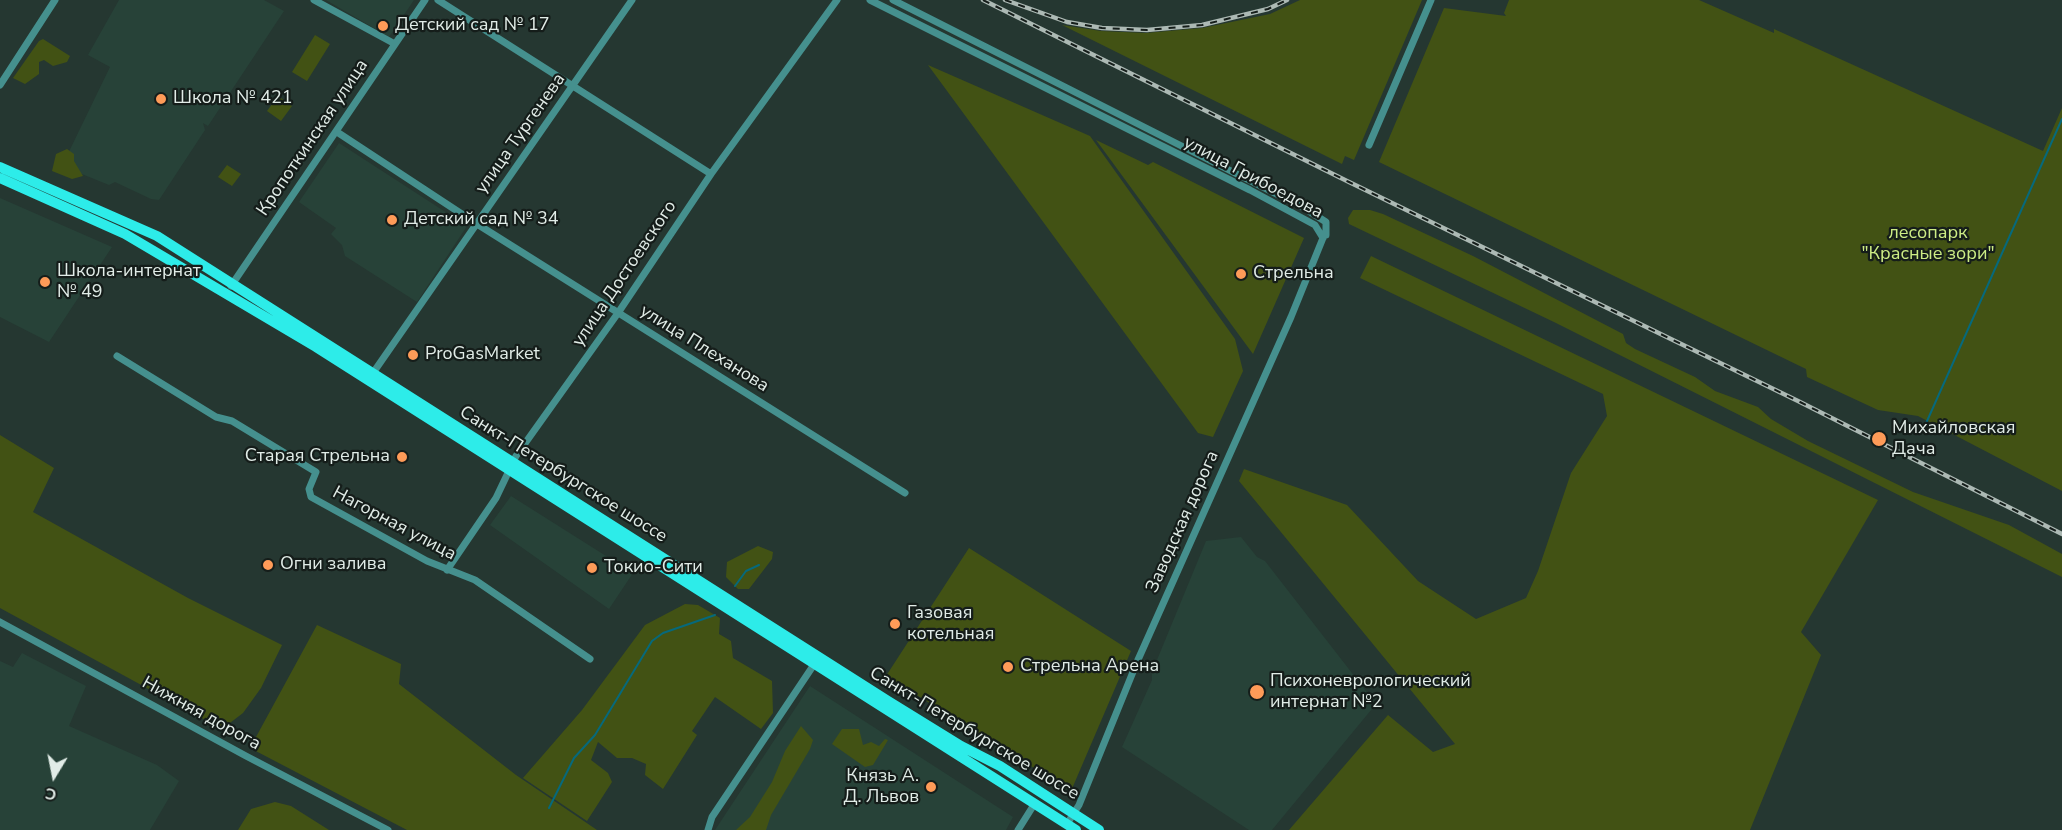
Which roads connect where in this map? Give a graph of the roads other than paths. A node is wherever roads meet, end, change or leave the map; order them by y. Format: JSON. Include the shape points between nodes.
{"nodes":[{"id":1,"x":55,"y":0,"type":"edge"},
{"id":2,"x":314,"y":0,"type":"edge"},
{"id":3,"x":425,"y":0,"type":"edge"},
{"id":4,"x":438,"y":0,"type":"edge"},
{"id":5,"x":633,"y":0,"type":"edge"},
{"id":6,"x":837,"y":0,"type":"edge"},
{"id":7,"x":870,"y":0,"type":"edge"},
{"id":8,"x":893,"y":0,"type":"edge"},
{"id":9,"x":1431,"y":0,"type":"edge"},
{"id":10,"x":395,"y":44,"type":"junction"},
{"id":11,"x":574,"y":84,"type":"junction"},
{"id":12,"x":0,"y":85,"type":"edge"},
{"id":13,"x":336,"y":132,"type":"junction"},
{"id":14,"x":1369,"y":145,"type":"dead end"},
{"id":15,"x":0,"y":167,"type":"edge"},
{"id":16,"x":711,"y":174,"type":"junction"},
{"id":17,"x":0,"y":178,"type":"edge"},
{"id":18,"x":477,"y":224,"type":"junction"},
{"id":19,"x":1325,"y":237,"type":"junction"},
{"id":20,"x":229,"y":288,"type":"junction"},
{"id":21,"x":618,"y":313,"type":"junction"},
{"id":22,"x":117,"y":356,"type":"dead end"},
{"id":23,"x":373,"y":373,"type":"junction"},
{"id":24,"x":512,"y":466,"type":"junction"},
{"id":25,"x":905,"y":493,"type":"dead end"},
{"id":26,"x":447,"y":570,"type":"junction"},
{"id":27,"x":0,"y":622,"type":"edge"},
{"id":28,"x":590,"y":659,"type":"dead end"},
{"id":29,"x":815,"y":663,"type":"junction"},
{"id":30,"x":1035,"y":803,"type":"junction"},
{"id":31,"x":1073,"y":813,"type":"junction"},
{"id":32,"x":1071,"y":827,"type":"edge"},
{"id":33,"x":388,"y":830,"type":"edge"},
{"id":34,"x":708,"y":830,"type":"edge"},
{"id":35,"x":1018,"y":830,"type":"edge"},
{"id":36,"x":1099,"y":830,"type":"edge"}],
"edges":[{"from":1,"to":12,"type":"street"},
{"from":2,"to":10,"type":"street"},
{"from":3,"to":10,"type":"street","name":"Кропоткинская улица"},
{"from":4,"to":11,"type":"street"},
{"from":5,"to":11,"type":"street","name":"улица Тургенева"},
{"from":6,"to":16,"type":"street","name":"улица Достоевского"},
{"from":7,"to":19,"type":"street","name":"улица Грибоедова","via":[[1250,190],[1315,225]]},
{"from":8,"to":19,"type":"street","name":"улица Грибоедова","via":[[1304,208],[1326,222]]},
{"from":9,"to":14,"type":"street"},
{"from":10,"to":13,"type":"street","name":"Кропоткинская улица"},
{"from":11,"to":16,"type":"street"},
{"from":11,"to":18,"type":"street","name":"улица Тургенева"},
{"from":13,"to":18,"type":"street","name":"улица Плеханова"},
{"from":13,"to":20,"type":"street","name":"Кропоткинская улица"},
{"from":15,"to":20,"type":"main road","name":"Санкт-Петербургское шоссе","via":[[157,236]]},
{"from":16,"to":21,"type":"street","name":"улица Достоевского"},
{"from":17,"to":20,"type":"main road","name":"Санкт-Петербургское шоссе","via":[[95,218]]},
{"from":18,"to":21,"type":"street","name":"улица Плеханова"},
{"from":18,"to":23,"type":"street","name":"улица Тургенева"},
{"from":19,"to":31,"type":"street","name":"Заводская дорога"},
{"from":20,"to":23,"type":"main road","name":"Санкт-Петербургское шоссе"},
{"from":20,"to":24,"type":"main road","name":"Санкт-Петербургское шоссе"},
{"from":21,"to":24,"type":"street","name":"улица Достоевского"},
{"from":21,"to":25,"type":"street","name":"улица Плеханова"},
{"from":22,"to":26,"type":"street","name":"Нагорная улица","via":[[316,472],[309,489],[311,497]]},
{"from":23,"to":24,"type":"main road","name":"Санкт-Петербургское шоссе"},
{"from":24,"to":26,"type":"street","name":"улица Достоевского","via":[[496,498]]},
{"from":24,"to":29,"type":"main road","name":"Санкт-Петербургское шоссе"},
{"from":24,"to":31,"type":"main road","name":"Санкт-Петербургское шоссе"},
{"from":26,"to":28,"type":"street","name":"Нагорная улица","via":[[475,580]]},
{"from":27,"to":33,"type":"street","name":"Нижняя дорога"},
{"from":29,"to":30,"type":"main road","name":"Санкт-Петербургское шоссе"},
{"from":29,"to":34,"type":"street","via":[[712,817]]},
{"from":30,"to":32,"type":"main road","name":"Санкт-Петербургское шоссе"},
{"from":30,"to":35,"type":"street"},
{"from":31,"to":32,"type":"street","name":"Заводская дорога"},
{"from":31,"to":36,"type":"main road","name":"Санкт-Петербургское шоссе"}]}
